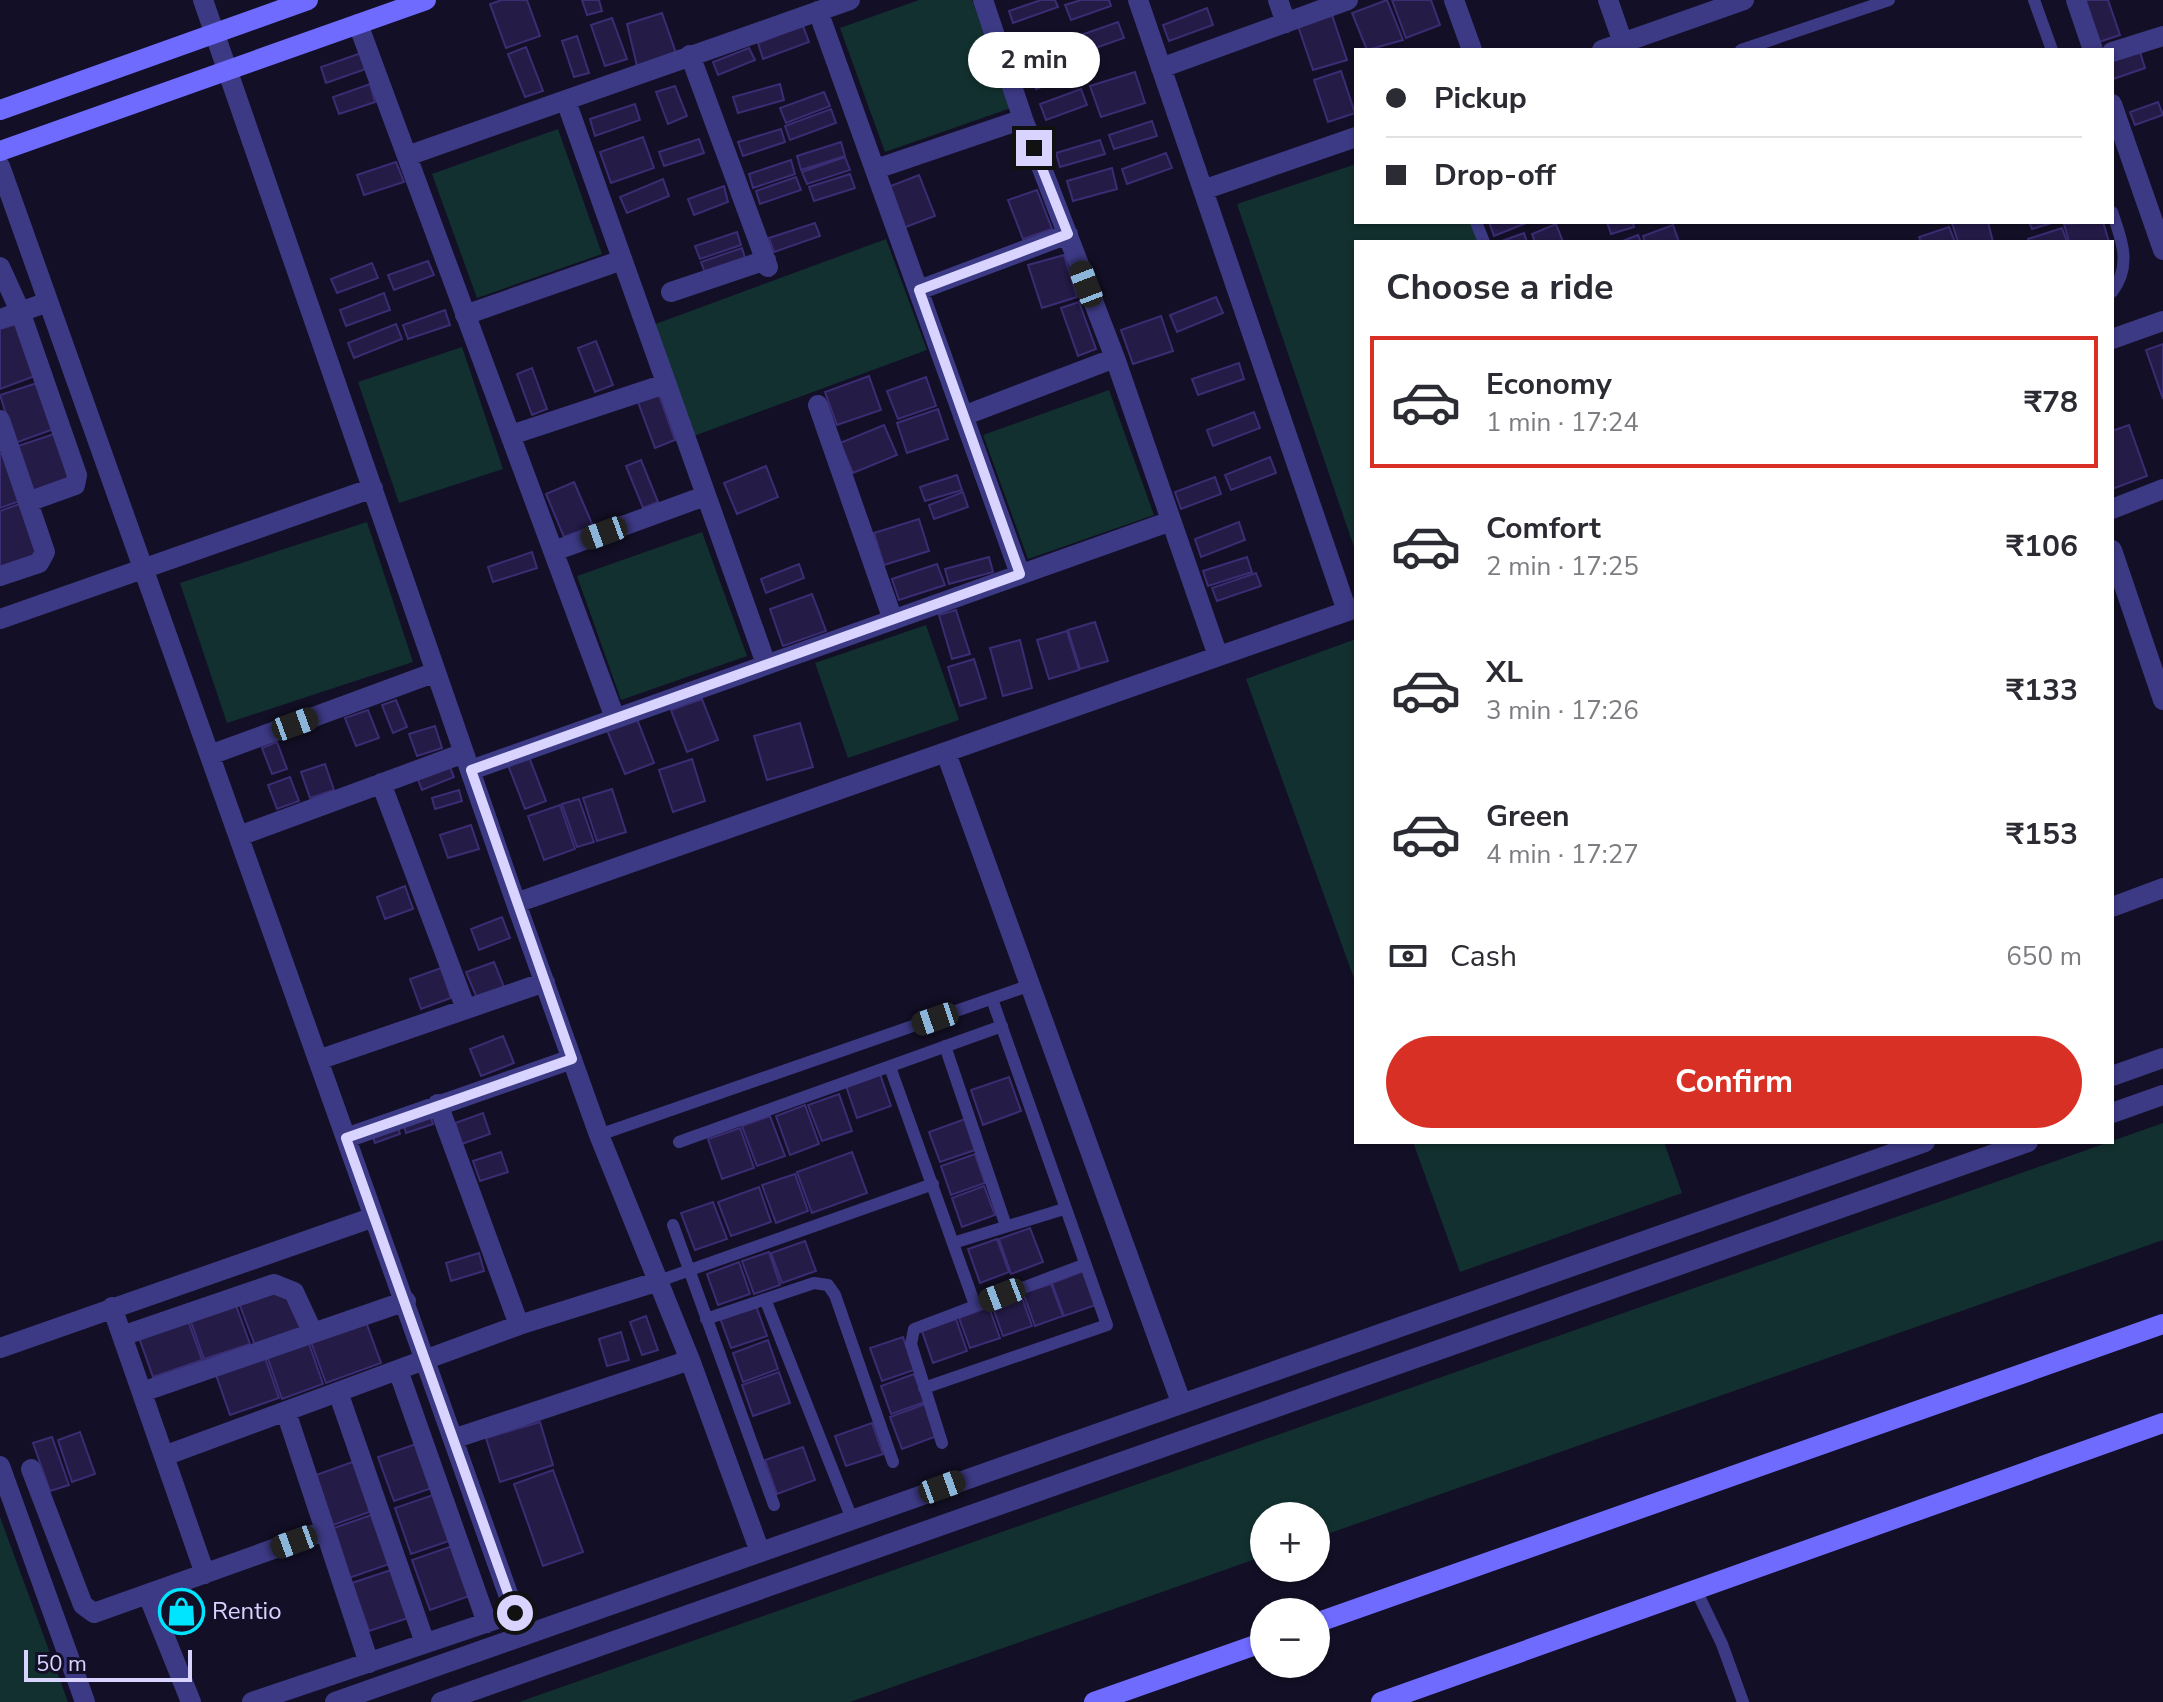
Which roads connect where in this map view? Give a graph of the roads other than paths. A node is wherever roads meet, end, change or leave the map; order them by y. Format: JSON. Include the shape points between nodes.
{"nodes":[{"id":1,"x":203,"y":0,"type":"edge"},
{"id":2,"x":308,"y":0,"type":"edge"},
{"id":3,"x":426,"y":0,"type":"edge"},
{"id":4,"x":850,"y":0,"type":"edge"},
{"id":5,"x":983,"y":0,"type":"edge"},
{"id":6,"x":1138,"y":0,"type":"edge"},
{"id":7,"x":1278,"y":0,"type":"edge"},
{"id":8,"x":1348,"y":0,"type":"edge"},
{"id":9,"x":1454,"y":0,"type":"edge"},
{"id":10,"x":1608,"y":0,"type":"edge"},
{"id":11,"x":1744,"y":0,"type":"edge"},
{"id":12,"x":1889,"y":0,"type":"edge"},
{"id":13,"x":2034,"y":0,"type":"edge"},
{"id":14,"x":2076,"y":0,"type":"edge"},
{"id":15,"x":818,"y":11,"type":"junction"},
{"id":16,"x":1286,"y":23,"type":"junction"},
{"id":17,"x":358,"y":24,"type":"junction"},
{"id":18,"x":214,"y":31,"type":"junction"},
{"id":19,"x":2163,"y":36,"type":"edge"},
{"id":20,"x":1623,"y":43,"type":"junction"},
{"id":21,"x":1471,"y":48,"type":"edge"},
{"id":22,"x":1608,"y":48,"type":"edge"},
{"id":23,"x":1747,"y":48,"type":"edge"},
{"id":24,"x":2051,"y":48,"type":"edge"},
{"id":25,"x":2092,"y":48,"type":"edge"},
{"id":26,"x":2114,"y":51,"type":"edge"},
{"id":27,"x":690,"y":55,"type":"junction"},
{"id":28,"x":1161,"y":68,"type":"junction"},
{"id":29,"x":229,"y":70,"type":"junction"},
{"id":30,"x":566,"y":101,"type":"junction"},
{"id":31,"x":2114,"y":108,"type":"edge"},
{"id":32,"x":0,"y":110,"type":"edge"},
{"id":33,"x":1023,"y":119,"type":"junction"},
{"id":34,"x":1354,"y":138,"type":"edge"},
{"id":35,"x":0,"y":151,"type":"edge"},
{"id":36,"x":407,"y":156,"type":"junction"},
{"id":37,"x":0,"y":166,"type":"edge"},
{"id":38,"x":876,"y":169,"type":"junction"},
{"id":39,"x":1203,"y":190,"type":"junction"},
{"id":40,"x":2153,"y":190,"type":"edge"},
{"id":41,"x":2114,"y":220,"type":"edge"},
{"id":42,"x":1068,"y":234,"type":"junction"},
{"id":43,"x":2163,"y":250,"type":"edge"},
{"id":44,"x":622,"y":260,"type":"junction"},
{"id":45,"x":0,"y":267,"type":"edge"},
{"id":46,"x":919,"y":290,"type":"junction"},
{"id":47,"x":2114,"y":290,"type":"edge"},
{"id":48,"x":671,"y":292,"type":"dead end"},
{"id":49,"x":48,"y":302,"type":"junction"},
{"id":50,"x":10,"y":315,"type":"edge"},
{"id":51,"x":465,"y":315,"type":"junction"},
{"id":52,"x":2163,"y":321,"type":"edge"},
{"id":53,"x":2114,"y":338,"type":"edge"},
{"id":54,"x":1115,"y":358,"type":"junction"},
{"id":55,"x":665,"y":384,"type":"junction"},
{"id":56,"x":818,"y":405,"type":"dead end"},
{"id":57,"x":963,"y":416,"type":"junction"},
{"id":58,"x":0,"y":420,"type":"edge"},
{"id":59,"x":511,"y":435,"type":"junction"},
{"id":60,"x":373,"y":488,"type":"junction"},
{"id":61,"x":2163,"y":489,"type":"edge"},
{"id":62,"x":705,"y":496,"type":"junction"},
{"id":63,"x":28,"y":502,"type":"junction"},
{"id":64,"x":2114,"y":508,"type":"edge"},
{"id":65,"x":1171,"y":521,"type":"junction"},
{"id":66,"x":554,"y":551,"type":"junction"},
{"id":67,"x":2114,"y":556,"type":"edge"},
{"id":68,"x":143,"y":569,"type":"junction"},
{"id":69,"x":1020,"y":574,"type":"junction"},
{"id":70,"x":0,"y":576,"type":"edge"},
{"id":71,"x":1352,"y":609,"type":"edge"},
{"id":72,"x":0,"y":619,"type":"edge"},
{"id":73,"x":893,"y":620,"type":"junction"},
{"id":74,"x":1218,"y":656,"type":"junction"},
{"id":75,"x":766,"y":664,"type":"junction"},
{"id":76,"x":436,"y":672,"type":"junction"},
{"id":77,"x":2163,"y":700,"type":"edge"},
{"id":78,"x":615,"y":718,"type":"junction"},
{"id":79,"x":946,"y":753,"type":"junction"},
{"id":80,"x":210,"y":755,"type":"junction"},
{"id":81,"x":467,"y":761,"type":"junction"},
{"id":82,"x":381,"y":783,"type":"junction"},
{"id":83,"x":239,"y":836,"type":"junction"},
{"id":84,"x":2163,"y":888,"type":"edge"},
{"id":85,"x":516,"y":903,"type":"junction"},
{"id":86,"x":2114,"y":906,"type":"edge"},
{"id":87,"x":545,"y":982,"type":"junction"},
{"id":88,"x":1028,"y":986,"type":"junction"},
{"id":89,"x":992,"y":999,"type":"junction"},
{"id":90,"x":466,"y":1009,"type":"junction"},
{"id":91,"x":1002,"y":1026,"type":"junction"},
{"id":92,"x":945,"y":1046,"type":"junction"},
{"id":93,"x":2163,"y":1058,"type":"edge"},
{"id":94,"x":572,"y":1059,"type":"junction"},
{"id":95,"x":318,"y":1060,"type":"junction"},
{"id":96,"x":890,"y":1067,"type":"junction"},
{"id":97,"x":2114,"y":1075,"type":"edge"},
{"id":98,"x":2163,"y":1095,"type":"edge"},
{"id":99,"x":438,"y":1104,"type":"junction"},
{"id":100,"x":2114,"y":1112,"type":"edge"},
{"id":101,"x":599,"y":1135,"type":"junction"},
{"id":102,"x":346,"y":1138,"type":"junction"},
{"id":103,"x":679,"y":1142,"type":"dead end"},
{"id":104,"x":1919,"y":1144,"type":"edge"},
{"id":105,"x":2022,"y":1144,"type":"edge"},
{"id":106,"x":933,"y":1184,"type":"junction"},
{"id":107,"x":1064,"y":1209,"type":"junction"},
{"id":108,"x":374,"y":1217,"type":"junction"},
{"id":109,"x":673,"y":1225,"type":"dead end"},
{"id":110,"x":1006,"y":1226,"type":"junction"},
{"id":111,"x":953,"y":1243,"type":"junction"},
{"id":112,"x":1083,"y":1265,"type":"junction"},
{"id":113,"x":689,"y":1272,"type":"junction"},
{"id":114,"x":656,"y":1282,"type":"junction"},
{"id":115,"x":765,"y":1299,"type":"junction"},
{"id":116,"x":406,"y":1301,"type":"junction"},
{"id":117,"x":975,"y":1305,"type":"junction"},
{"id":118,"x":112,"y":1307,"type":"junction"},
{"id":119,"x":706,"y":1319,"type":"junction"},
{"id":120,"x":2163,"y":1324,"type":"edge"},
{"id":121,"x":519,"y":1325,"type":"junction"},
{"id":122,"x":313,"y":1333,"type":"junction"},
{"id":123,"x":122,"y":1336,"type":"junction"},
{"id":124,"x":0,"y":1348,"type":"edge"},
{"id":125,"x":427,"y":1359,"type":"junction"},
{"id":126,"x":690,"y":1360,"type":"junction"},
{"id":127,"x":398,"y":1370,"type":"junction"},
{"id":128,"x":924,"y":1388,"type":"junction"},
{"id":129,"x":142,"y":1392,"type":"junction"},
{"id":130,"x":338,"y":1392,"type":"junction"},
{"id":131,"x":1181,"y":1402,"type":"junction"},
{"id":132,"x":286,"y":1412,"type":"junction"},
{"id":133,"x":2163,"y":1423,"type":"edge"},
{"id":134,"x":453,"y":1439,"type":"junction"},
{"id":135,"x":942,"y":1443,"type":"dead end"},
{"id":136,"x":164,"y":1456,"type":"junction"},
{"id":137,"x":893,"y":1462,"type":"dead end"},
{"id":138,"x":0,"y":1466,"type":"edge"},
{"id":139,"x":31,"y":1469,"type":"dead end"},
{"id":140,"x":774,"y":1505,"type":"dead end"},
{"id":141,"x":852,"y":1519,"type":"junction"},
{"id":142,"x":324,"y":1531,"type":"junction"},
{"id":143,"x":760,"y":1552,"type":"junction"},
{"id":144,"x":205,"y":1574,"type":"junction"},
{"id":145,"x":1696,"y":1590,"type":"junction"},
{"id":146,"x":148,"y":1595,"type":"junction"},
{"id":147,"x":515,"y":1613,"type":"junction"},
{"id":148,"x":1330,"y":1618,"type":"edge"},
{"id":149,"x":487,"y":1623,"type":"junction"},
{"id":150,"x":523,"y":1636,"type":"junction"},
{"id":151,"x":425,"y":1643,"type":"junction"},
{"id":152,"x":1250,"y":1647,"type":"edge"},
{"id":153,"x":369,"y":1663,"type":"junction"},
{"id":154,"x":85,"y":1702,"type":"edge"},
{"id":155,"x":191,"y":1702,"type":"edge"},
{"id":156,"x":252,"y":1702,"type":"edge"},
{"id":157,"x":335,"y":1702,"type":"edge"},
{"id":158,"x":441,"y":1702,"type":"edge"},
{"id":159,"x":1094,"y":1702,"type":"edge"},
{"id":160,"x":1381,"y":1702,"type":"edge"},
{"id":161,"x":1743,"y":1702,"type":"edge"}],
"edges":[{"from":1,"to":18,"type":"street"},
{"from":2,"to":18,"type":"street"},
{"from":3,"to":17,"type":"street"},
{"from":4,"to":15,"type":"street"},
{"from":5,"to":33,"type":"street"},
{"from":6,"to":28,"type":"street"},
{"from":7,"to":16,"type":"street"},
{"from":8,"to":16,"type":"street"},
{"from":9,"to":21,"type":"street"},
{"from":10,"to":20,"type":"street"},
{"from":11,"to":20,"type":"street"},
{"from":12,"to":23,"type":"lane"},
{"from":13,"to":24,"type":"lane"},
{"from":14,"to":25,"type":"street"},
{"from":15,"to":27,"type":"street"},
{"from":15,"to":38,"type":"street"},
{"from":16,"to":28,"type":"street"},
{"from":17,"to":29,"type":"street"},
{"from":17,"to":36,"type":"street"},
{"from":18,"to":29,"type":"street"},
{"from":18,"to":32,"type":"street"},
{"from":19,"to":26,"type":"street"},
{"from":20,"to":22,"type":"street"},
{"from":27,"to":30,"type":"street"},
{"from":27,"to":48,"type":"street","via":[[767,264]]},
{"from":28,"to":39,"type":"street"},
{"from":29,"to":35,"type":"street"},
{"from":29,"to":60,"type":"street"},
{"from":30,"to":36,"type":"street"},
{"from":30,"to":44,"type":"street"},
{"from":31,"to":40,"type":"street"},
{"from":33,"to":38,"type":"street"},
{"from":33,"to":42,"type":"street"},
{"from":34,"to":39,"type":"street"},
{"from":36,"to":51,"type":"street"},
{"from":37,"to":49,"type":"street"},
{"from":38,"to":46,"type":"street"},
{"from":39,"to":71,"type":"street"},
{"from":40,"to":43,"type":"street"},
{"from":41,"to":47,"type":"lane","via":[[2125,261]]},
{"from":42,"to":46,"type":"street"},
{"from":42,"to":54,"type":"street"},
{"from":44,"to":51,"type":"street"},
{"from":44,"to":55,"type":"street"},
{"from":45,"to":50,"type":"street"},
{"from":46,"to":57,"type":"street"},
{"from":49,"to":50,"type":"street"},
{"from":49,"to":68,"type":"street"},
{"from":50,"to":63,"type":"street","via":[[78,480]]},
{"from":51,"to":59,"type":"street"},
{"from":52,"to":53,"type":"street"},
{"from":54,"to":57,"type":"street"},
{"from":54,"to":65,"type":"street"},
{"from":55,"to":59,"type":"street"},
{"from":55,"to":62,"type":"street"},
{"from":56,"to":73,"type":"street"},
{"from":57,"to":69,"type":"street"},
{"from":58,"to":63,"type":"street"},
{"from":59,"to":66,"type":"street"},
{"from":60,"to":68,"type":"street"},
{"from":60,"to":76,"type":"street"},
{"from":61,"to":64,"type":"street"},
{"from":62,"to":66,"type":"street"},
{"from":62,"to":75,"type":"street"},
{"from":63,"to":70,"type":"street","via":[[43,558]]},
{"from":65,"to":69,"type":"street"},
{"from":65,"to":74,"type":"street"},
{"from":66,"to":78,"type":"street"},
{"from":67,"to":77,"type":"street"},
{"from":68,"to":72,"type":"street"},
{"from":68,"to":80,"type":"street"},
{"from":69,"to":73,"type":"street"},
{"from":71,"to":74,"type":"street"},
{"from":73,"to":75,"type":"street"},
{"from":74,"to":79,"type":"street"},
{"from":75,"to":78,"type":"street"},
{"from":76,"to":80,"type":"street"},
{"from":76,"to":81,"type":"street"},
{"from":78,"to":81,"type":"street"},
{"from":79,"to":85,"type":"street"},
{"from":79,"to":88,"type":"street"},
{"from":80,"to":83,"type":"street"},
{"from":81,"to":82,"type":"street"},
{"from":81,"to":85,"type":"street"},
{"from":82,"to":83,"type":"street"},
{"from":82,"to":90,"type":"street"},
{"from":83,"to":95,"type":"street"},
{"from":84,"to":86,"type":"street"},
{"from":85,"to":87,"type":"street"},
{"from":87,"to":90,"type":"street"},
{"from":87,"to":94,"type":"street"},
{"from":88,"to":89,"type":"lane"},
{"from":88,"to":131,"type":"street"},
{"from":89,"to":91,"type":"lane"},
{"from":89,"to":101,"type":"lane"},
{"from":90,"to":95,"type":"street"},
{"from":91,"to":92,"type":"lane"},
{"from":91,"to":107,"type":"lane"},
{"from":92,"to":96,"type":"lane"},
{"from":92,"to":110,"type":"lane"},
{"from":93,"to":97,"type":"street"},
{"from":94,"to":99,"type":"street"},
{"from":94,"to":101,"type":"street"},
{"from":95,"to":102,"type":"street"},
{"from":96,"to":103,"type":"lane"},
{"from":96,"to":106,"type":"lane"},
{"from":98,"to":100,"type":"street"},
{"from":99,"to":102,"type":"street"},
{"from":99,"to":121,"type":"street"},
{"from":101,"to":114,"type":"street"},
{"from":102,"to":108,"type":"street"},
{"from":104,"to":131,"type":"street"},
{"from":105,"to":158,"type":"street"},
{"from":106,"to":111,"type":"lane"},
{"from":106,"to":113,"type":"lane"},
{"from":107,"to":110,"type":"lane"},
{"from":107,"to":112,"type":"lane"},
{"from":108,"to":116,"type":"street"},
{"from":108,"to":118,"type":"street"},
{"from":109,"to":113,"type":"lane"},
{"from":110,"to":111,"type":"lane"},
{"from":111,"to":117,"type":"lane"},
{"from":112,"to":117,"type":"lane"},
{"from":112,"to":128,"type":"lane","via":[[1107,1325]]},
{"from":113,"to":114,"type":"lane"},
{"from":113,"to":119,"type":"lane"},
{"from":114,"to":121,"type":"street"},
{"from":114,"to":126,"type":"street"},
{"from":115,"to":119,"type":"lane"},
{"from":115,"to":137,"type":"lane","via":[[814,1283],[828,1285]]},
{"from":115,"to":141,"type":"lane"},
{"from":116,"to":122,"type":"street"},
{"from":116,"to":125,"type":"street"},
{"from":117,"to":128,"type":"lane","via":[[921,1324],[910,1334]]},
{"from":118,"to":123,"type":"street"},
{"from":118,"to":124,"type":"street"},
{"from":119,"to":140,"type":"lane"},
{"from":120,"to":148,"type":"street"},
{"from":121,"to":125,"type":"street"},
{"from":122,"to":123,"type":"street","via":[[294,1292],[274,1284]]},
{"from":122,"to":129,"type":"street"},
{"from":123,"to":129,"type":"street"},
{"from":125,"to":127,"type":"street"},
{"from":125,"to":134,"type":"street"},
{"from":126,"to":134,"type":"street"},
{"from":126,"to":143,"type":"street"},
{"from":127,"to":130,"type":"street"},
{"from":127,"to":149,"type":"street"},
{"from":128,"to":135,"type":"lane"},
{"from":129,"to":136,"type":"street"},
{"from":130,"to":132,"type":"street"},
{"from":130,"to":151,"type":"street"},
{"from":131,"to":141,"type":"street"},
{"from":132,"to":136,"type":"street"},
{"from":132,"to":142,"type":"street"},
{"from":133,"to":145,"type":"street"},
{"from":134,"to":147,"type":"street"},
{"from":136,"to":144,"type":"street"},
{"from":138,"to":154,"type":"street"},
{"from":139,"to":146,"type":"street","via":[[86,1609],[102,1611]]},
{"from":141,"to":143,"type":"street"},
{"from":142,"to":144,"type":"street"},
{"from":142,"to":153,"type":"street"},
{"from":143,"to":150,"type":"street"},
{"from":144,"to":146,"type":"street"},
{"from":145,"to":160,"type":"street"},
{"from":145,"to":161,"type":"lane"},
{"from":146,"to":155,"type":"street"},
{"from":147,"to":149,"type":"street"},
{"from":147,"to":150,"type":"street"},
{"from":149,"to":151,"type":"street"},
{"from":150,"to":157,"type":"street"},
{"from":151,"to":153,"type":"street"},
{"from":152,"to":159,"type":"street"},
{"from":153,"to":156,"type":"street"}]}
